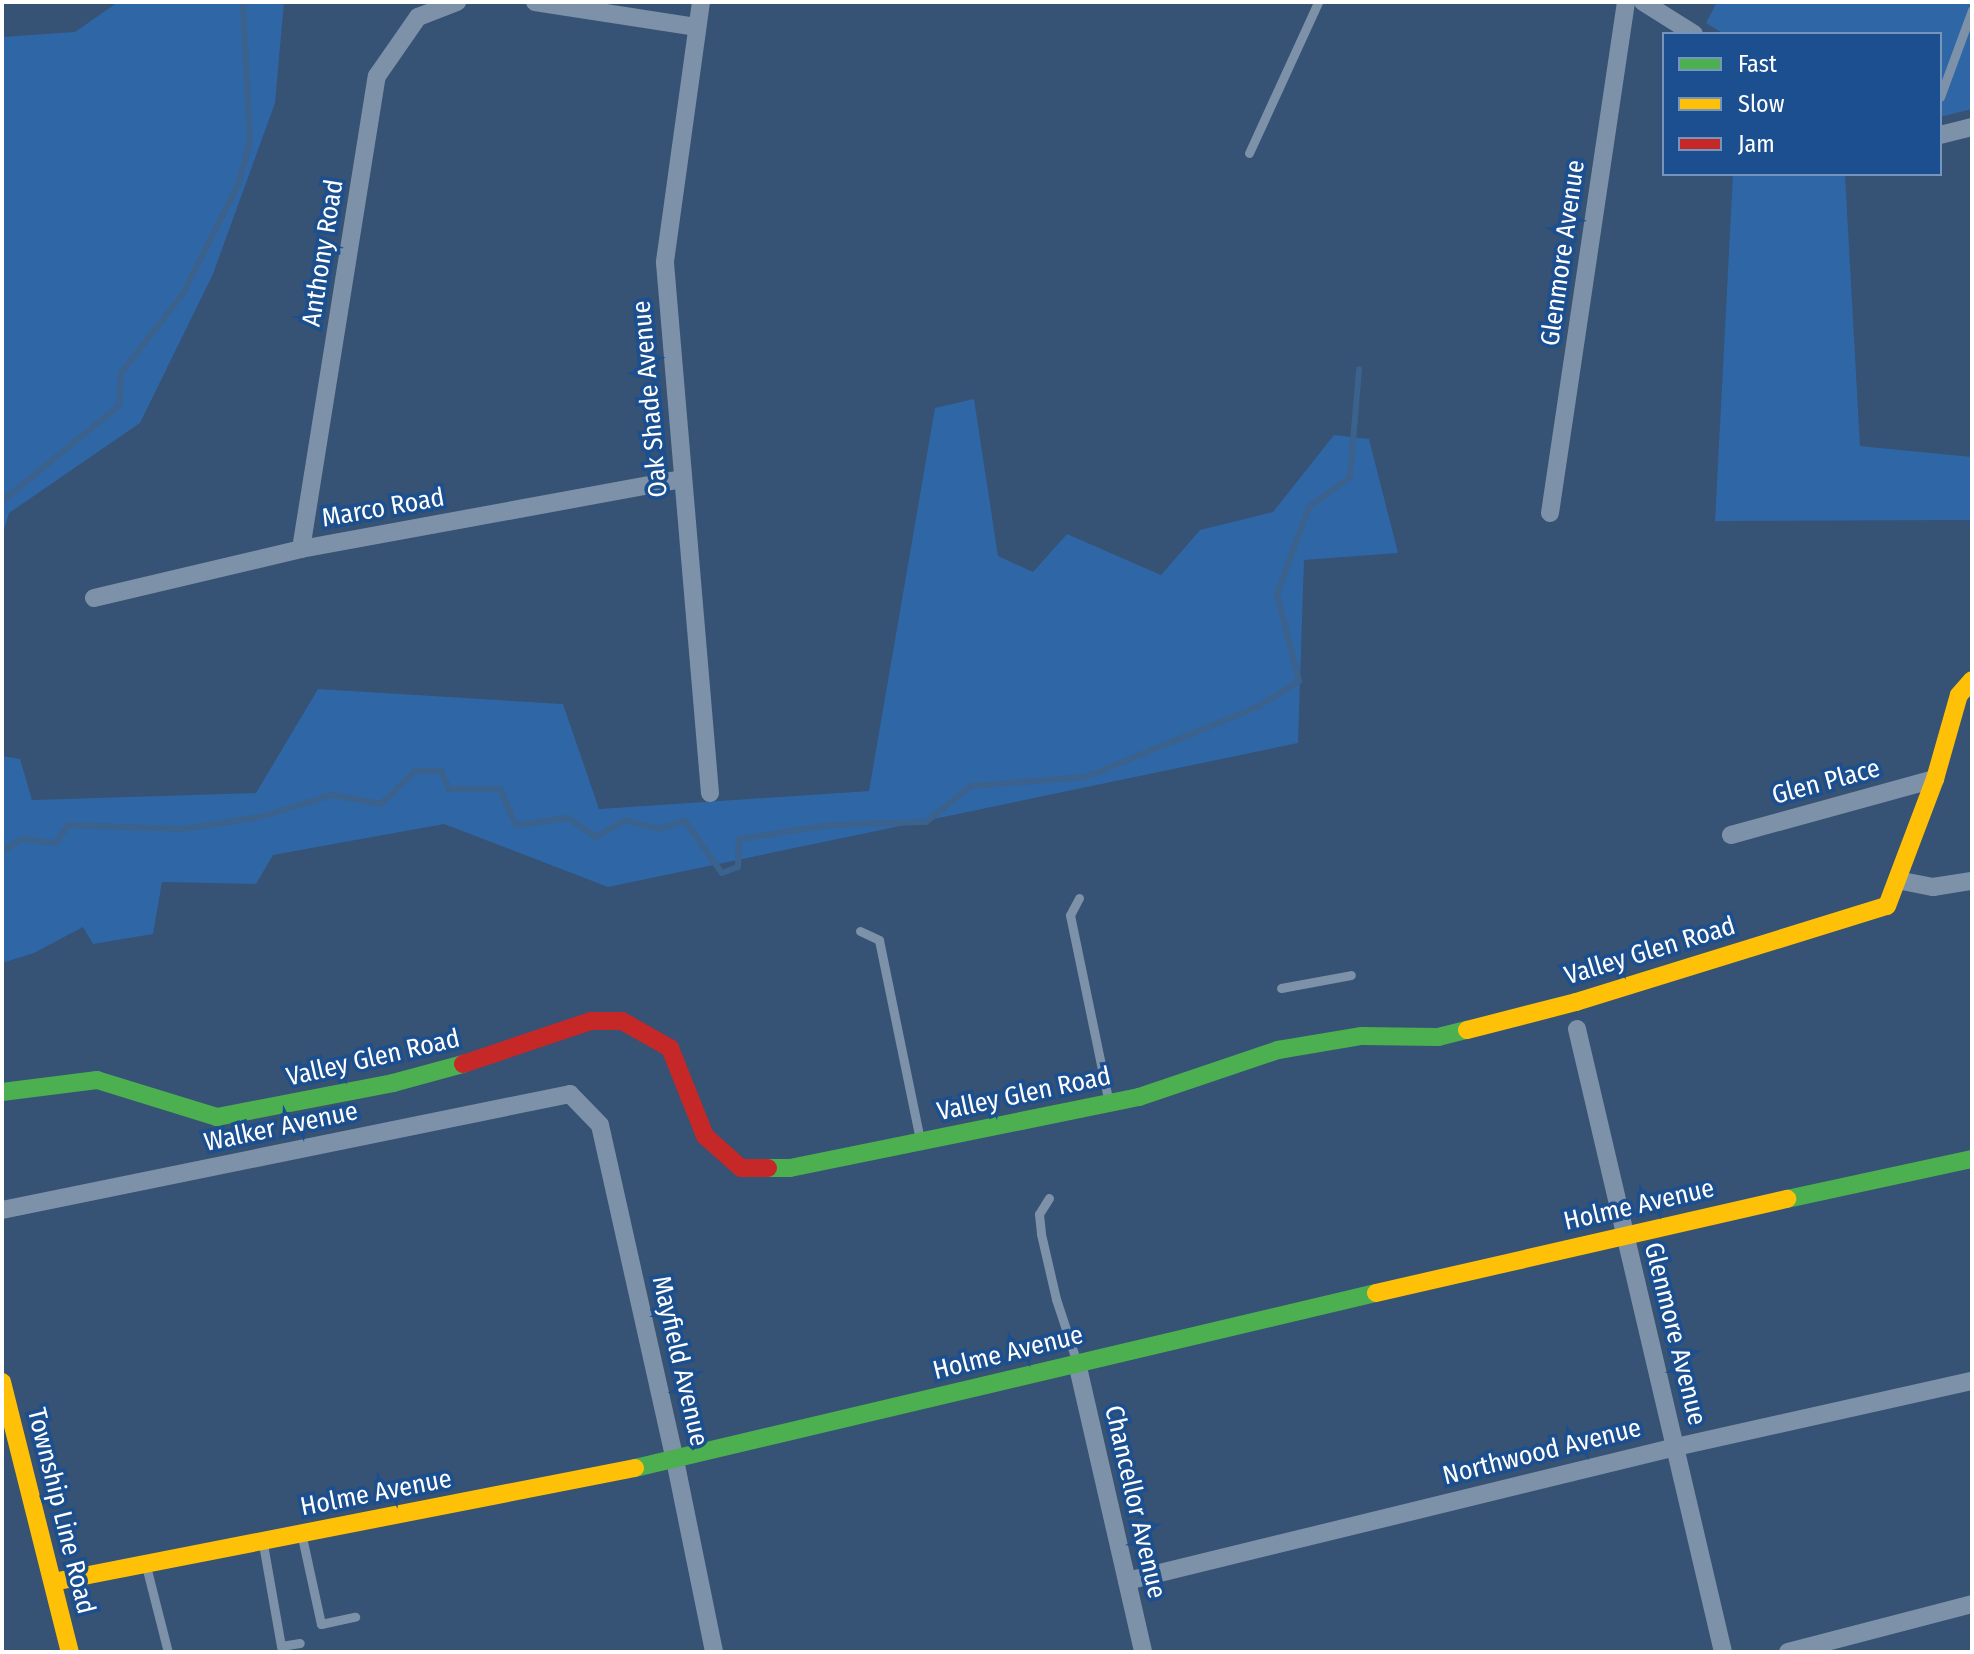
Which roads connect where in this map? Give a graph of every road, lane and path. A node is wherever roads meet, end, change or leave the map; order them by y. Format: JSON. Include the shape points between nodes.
{"nodes":[{"id":1,"x":457,"y":2,"type":"edge"},
{"id":2,"x":535,"y":2,"type":"edge"},
{"id":3,"x":701,"y":2,"type":"edge"},
{"id":4,"x":1318,"y":2,"type":"edge"},
{"id":5,"x":1626,"y":2,"type":"edge"},
{"id":6,"x":1643,"y":2,"type":"edge"},
{"id":7,"x":1972,"y":10,"type":"edge"},
{"id":8,"x":697,"y":27,"type":"junction"},
{"id":9,"x":1691,"y":32,"type":"edge"},
{"id":10,"x":1942,"y":92,"type":"edge"},
{"id":11,"x":1972,"y":127,"type":"edge"},
{"id":12,"x":1942,"y":134,"type":"edge"},
{"id":13,"x":1249,"y":153,"type":"dead end"},
{"id":14,"x":683,"y":479,"type":"junction"},
{"id":15,"x":1550,"y":513,"type":"dead end"},
{"id":16,"x":301,"y":549,"type":"junction"},
{"id":17,"x":94,"y":598,"type":"dead end"},
{"id":18,"x":1972,"y":680,"type":"edge"},
{"id":19,"x":1935,"y":779,"type":"junction"},
{"id":20,"x":710,"y":793,"type":"dead end"},
{"id":21,"x":1731,"y":835,"type":"dead end"},
{"id":22,"x":1897,"y":880,"type":"junction"},
{"id":23,"x":1972,"y":881,"type":"edge"},
{"id":24,"x":1079,"y":898,"type":"dead end"},
{"id":25,"x":860,"y":931,"type":"dead end"},
{"id":26,"x":1351,"y":975,"type":"dead end"},
{"id":27,"x":1281,"y":988,"type":"dead end"},
{"id":28,"x":1577,"y":1029,"type":"dead end"},
{"id":29,"x":2,"y":1092,"type":"edge"},
{"id":30,"x":570,"y":1094,"type":"joint"},
{"id":31,"x":1109,"y":1102,"type":"junction"},
{"id":32,"x":920,"y":1142,"type":"junction"},
{"id":33,"x":1972,"y":1159,"type":"edge"},
{"id":34,"x":1049,"y":1198,"type":"dead end"},
{"id":35,"x":2,"y":1210,"type":"edge"},
{"id":36,"x":1624,"y":1234,"type":"junction"},
{"id":37,"x":1077,"y":1363,"type":"junction"},
{"id":38,"x":1972,"y":1381,"type":"edge"},
{"id":39,"x":2,"y":1382,"type":"edge"},
{"id":40,"x":9,"y":1438,"type":"edge"},
{"id":41,"x":1676,"y":1447,"type":"junction"},
{"id":42,"x":675,"y":1460,"type":"junction"},
{"id":43,"x":301,"y":1534,"type":"junction"},
{"id":44,"x":262,"y":1541,"type":"junction"},
{"id":45,"x":146,"y":1564,"type":"junction"},
{"id":46,"x":1127,"y":1581,"type":"junction"},
{"id":47,"x":53,"y":1582,"type":"junction"},
{"id":48,"x":1972,"y":1604,"type":"edge"},
{"id":49,"x":355,"y":1617,"type":"dead end"},
{"id":50,"x":300,"y":1643,"type":"dead end"},
{"id":51,"x":70,"y":1652,"type":"edge"},
{"id":52,"x":168,"y":1652,"type":"edge"},
{"id":53,"x":714,"y":1652,"type":"edge"},
{"id":54,"x":1143,"y":1652,"type":"edge"},
{"id":55,"x":1723,"y":1652,"type":"edge"},
{"id":56,"x":1788,"y":1652,"type":"edge"}],
"edges":[{"from":1,"to":16,"type":"street","name":"Anthony Road","via":[[418,17],[377,76]]},
{"from":2,"to":8,"type":"street"},
{"from":3,"to":8,"type":"street","name":"Oak Shade Avenue"},
{"from":4,"to":13,"type":"lane"},
{"from":5,"to":15,"type":"street","name":"Glenmore Avenue"},
{"from":6,"to":9,"type":"street"},
{"from":7,"to":10,"type":"lane"},
{"from":8,"to":14,"type":"street","name":"Oak Shade Avenue","via":[[665,263]]},
{"from":11,"to":12,"type":"street"},
{"from":14,"to":16,"type":"street","name":"Marco Road"},
{"from":14,"to":20,"type":"street","name":"Oak Shade Avenue"},
{"from":16,"to":17,"type":"street","name":"Marco Road"},
{"from":18,"to":19,"type":"street","name":"Valley Glen Road","via":[[1959,695]]},
{"from":19,"to":21,"type":"street","name":"Glen Place"},
{"from":19,"to":22,"type":"street","name":"Valley Glen Road"},
{"from":22,"to":23,"type":"street","via":[[1933,887]]},
{"from":22,"to":31,"type":"street","name":"Valley Glen Road","via":[[1887,906],[1576,1002],[1438,1037],[1362,1036],[1278,1050],[1139,1097]]},
{"from":24,"to":31,"type":"lane","via":[[1070,915]]},
{"from":25,"to":32,"type":"lane","via":[[879,940]]},
{"from":26,"to":27,"type":"lane"},
{"from":28,"to":36,"type":"street","name":"Glenmore Avenue"},
{"from":29,"to":32,"type":"street","name":"Valley Glen Road","via":[[97,1080],[217,1117],[393,1083],[591,1021],[622,1021],[670,1048],[705,1136],[741,1168],[790,1168]]},
{"from":30,"to":35,"type":"street","name":"Walker Avenue"},
{"from":30,"to":42,"type":"street","name":"Mayfield Avenue","via":[[600,1125]]},
{"from":31,"to":32,"type":"street","name":"Valley Glen Road"},
{"from":33,"to":36,"type":"street","name":"Holme Avenue"},
{"from":34,"to":37,"type":"lane","via":[[1039,1214],[1041,1234]]},
{"from":36,"to":37,"type":"street","name":"Holme Avenue"},
{"from":36,"to":41,"type":"street","name":"Glenmore Avenue"},
{"from":37,"to":42,"type":"street","name":"Holme Avenue"},
{"from":37,"to":46,"type":"street","name":"Chancellor Avenue"},
{"from":38,"to":41,"type":"street","name":"Northwood Avenue"},
{"from":39,"to":40,"type":"street","name":"Township Line Road"},
{"from":40,"to":47,"type":"street","name":"Township Line Road"},
{"from":41,"to":46,"type":"street","name":"Northwood Avenue"},
{"from":41,"to":55,"type":"street","name":"Glenmore Avenue"},
{"from":42,"to":43,"type":"street","name":"Holme Avenue"},
{"from":42,"to":53,"type":"street","name":"Mayfield Avenue"},
{"from":43,"to":44,"type":"street","name":"Holme Avenue"},
{"from":43,"to":49,"type":"lane","via":[[321,1624]]},
{"from":44,"to":45,"type":"street","name":"Holme Avenue"},
{"from":44,"to":50,"type":"lane","via":[[281,1646]]},
{"from":45,"to":47,"type":"street","name":"Holme Avenue"},
{"from":45,"to":52,"type":"lane"},
{"from":46,"to":54,"type":"street","name":"Chancellor Avenue"},
{"from":47,"to":51,"type":"street","name":"Township Line Road"},
{"from":48,"to":56,"type":"street"}]}
